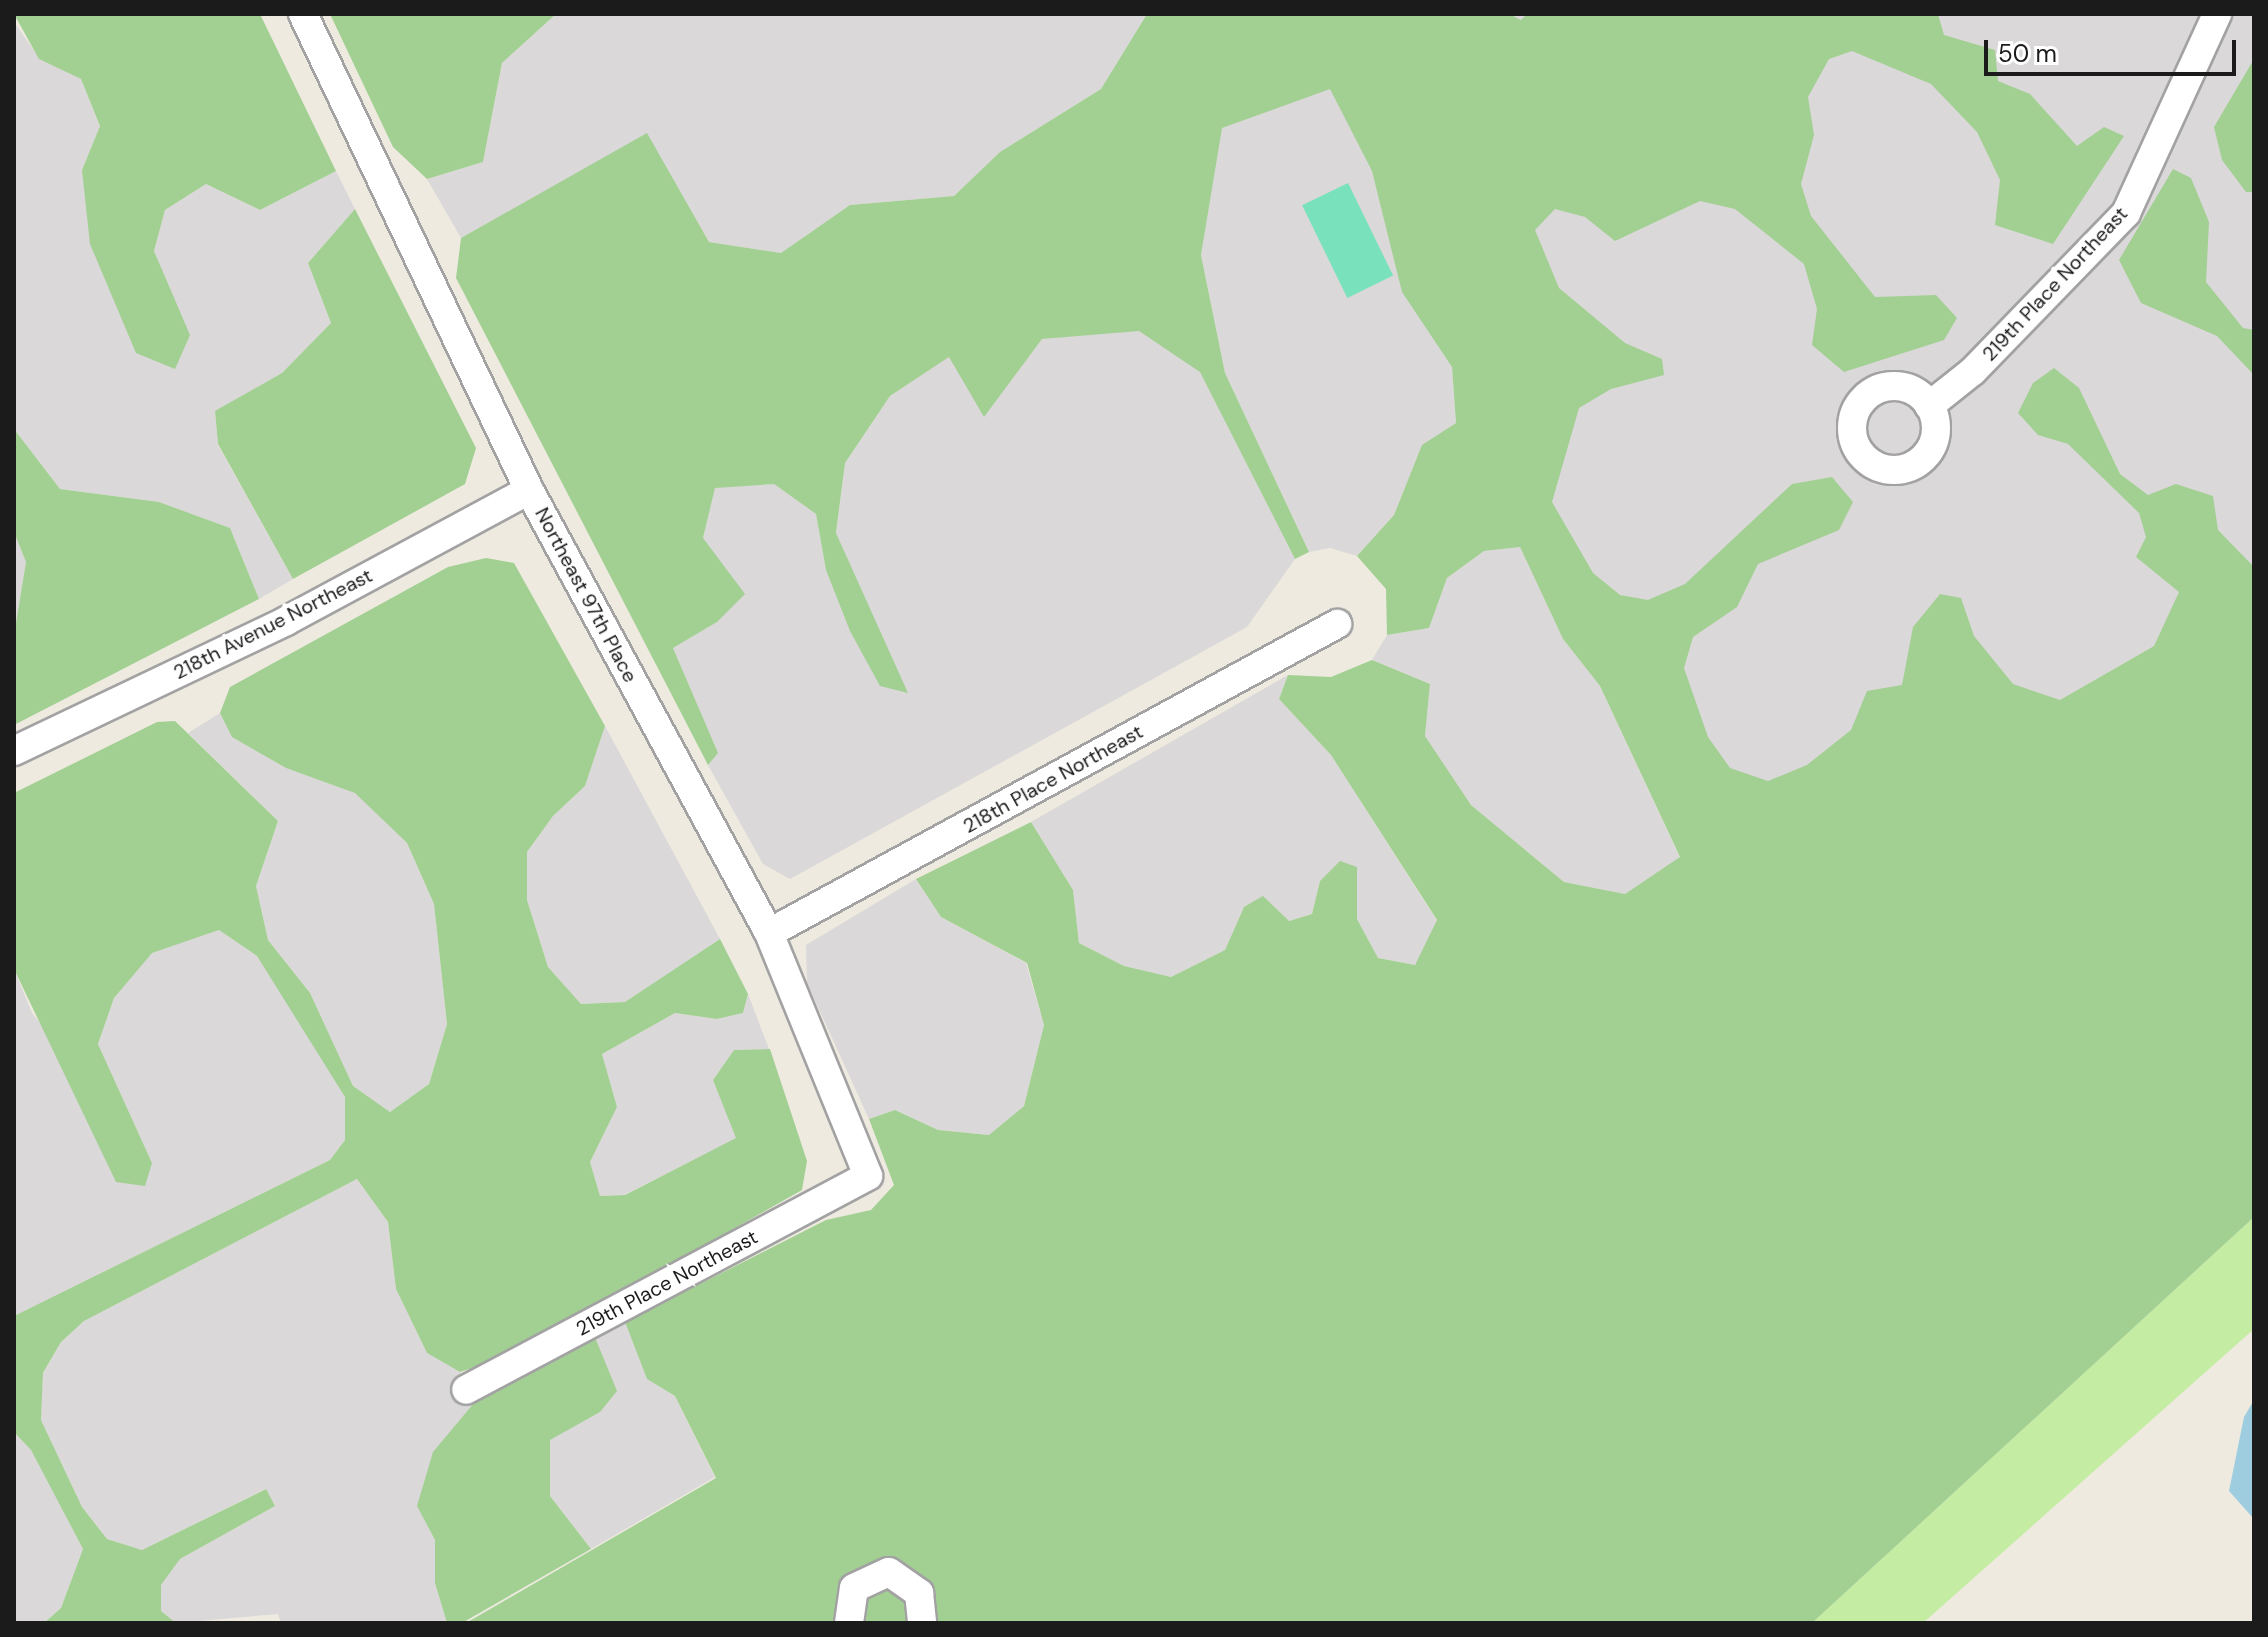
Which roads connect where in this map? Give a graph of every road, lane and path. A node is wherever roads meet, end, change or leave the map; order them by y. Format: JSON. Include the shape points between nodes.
{"nodes":[{"id":1,"x":303,"y":14,"type":"edge"},
{"id":2,"x":2217,"y":14,"type":"edge"},
{"id":3,"x":1929,"y":406,"type":"dead end"},
{"id":4,"x":529,"y":490,"type":"junction"},
{"id":5,"x":1337,"y":624,"type":"dead end"},
{"id":6,"x":14,"y":751,"type":"edge"},
{"id":7,"x":769,"y":933,"type":"junction"},
{"id":8,"x":868,"y":1176,"type":"joint"},
{"id":9,"x":466,"y":1390,"type":"dead end"},
{"id":10,"x":849,"y":1623,"type":"edge"},
{"id":11,"x":922,"y":1623,"type":"edge"}],
"edges":[{"from":1,"to":4,"type":"street","name":"Northeast 97th Place"},
{"from":2,"to":3,"type":"street","name":"219th Place Northeast","via":[[2126,213],[1973,371]]},
{"from":4,"to":6,"type":"street","name":"218th Avenue Northeast","via":[[286,621]]},
{"from":4,"to":7,"type":"street","name":"Northeast 97th Place"},
{"from":5,"to":7,"type":"street","name":"218th Place Northeast"},
{"from":7,"to":8,"type":"street","name":"Northeast 97th Place"},
{"from":8,"to":9,"type":"street","name":"219th Place Northeast"},
{"from":10,"to":11,"type":"street","via":[[854,1588],[889,1572],[919,1593]]}]}
